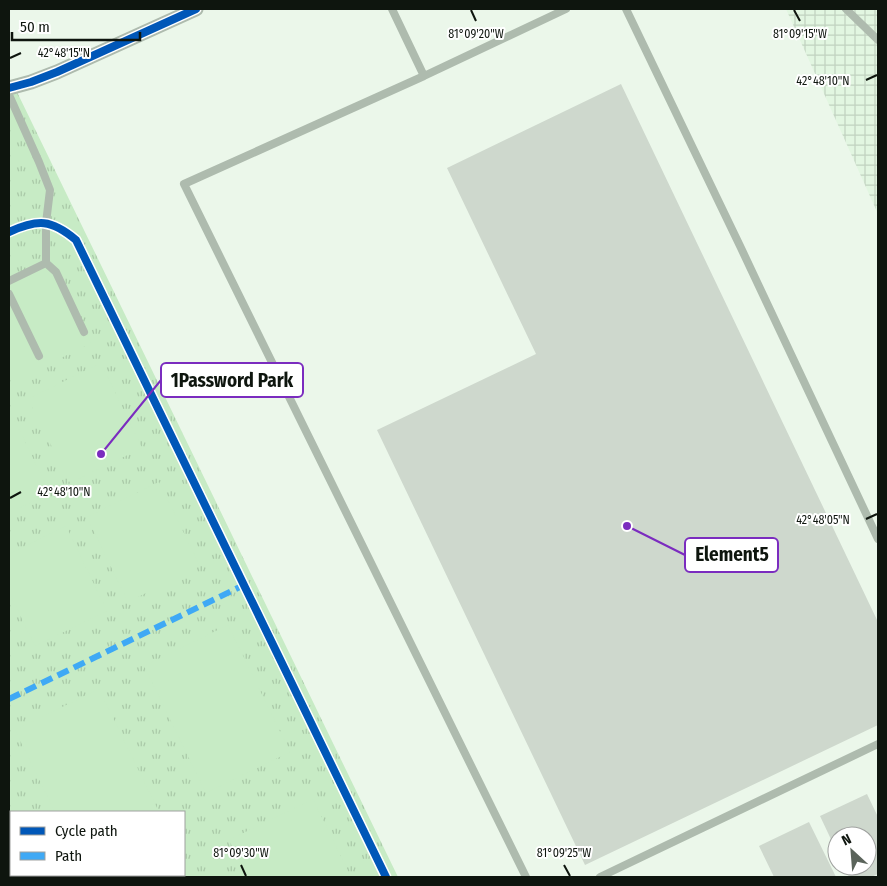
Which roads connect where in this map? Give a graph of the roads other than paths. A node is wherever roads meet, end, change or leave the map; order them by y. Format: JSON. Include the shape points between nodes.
{"nodes":[{"id":1,"x":196,"y":9,"type":"edge"},
{"id":2,"x":392,"y":9,"type":"edge"},
{"id":3,"x":566,"y":9,"type":"edge"},
{"id":4,"x":626,"y":9,"type":"edge"},
{"id":5,"x":846,"y":9,"type":"edge"},
{"id":6,"x":878,"y":40,"type":"edge"},
{"id":7,"x":424,"y":76,"type":"junction"},
{"id":8,"x":9,"y":88,"type":"edge"},
{"id":9,"x":9,"y":95,"type":"edge"},
{"id":10,"x":46,"y":263,"type":"junction"},
{"id":11,"x":9,"y":282,"type":"edge"},
{"id":12,"x":9,"y":294,"type":"edge"},
{"id":13,"x":84,"y":332,"type":"dead end"},
{"id":14,"x":39,"y":356,"type":"dead end"},
{"id":15,"x":878,"y":539,"type":"edge"},
{"id":16,"x":878,"y":744,"type":"edge"},
{"id":17,"x":526,"y":877,"type":"edge"},
{"id":18,"x":600,"y":877,"type":"edge"}],
"edges":[{"from":1,"to":8,"type":"street","via":[[57,72]]},
{"from":2,"to":7,"type":"lane"},
{"from":3,"to":7,"type":"lane"},
{"from":4,"to":15,"type":"lane"},
{"from":5,"to":6,"type":"lane"},
{"from":7,"to":17,"type":"lane","via":[[184,184]]},
{"from":9,"to":10,"type":"lane","via":[[50,190]]},
{"from":10,"to":11,"type":"lane"},
{"from":10,"to":13,"type":"lane","via":[[56,272]]},
{"from":12,"to":14,"type":"lane"},
{"from":16,"to":18,"type":"lane"}]}
